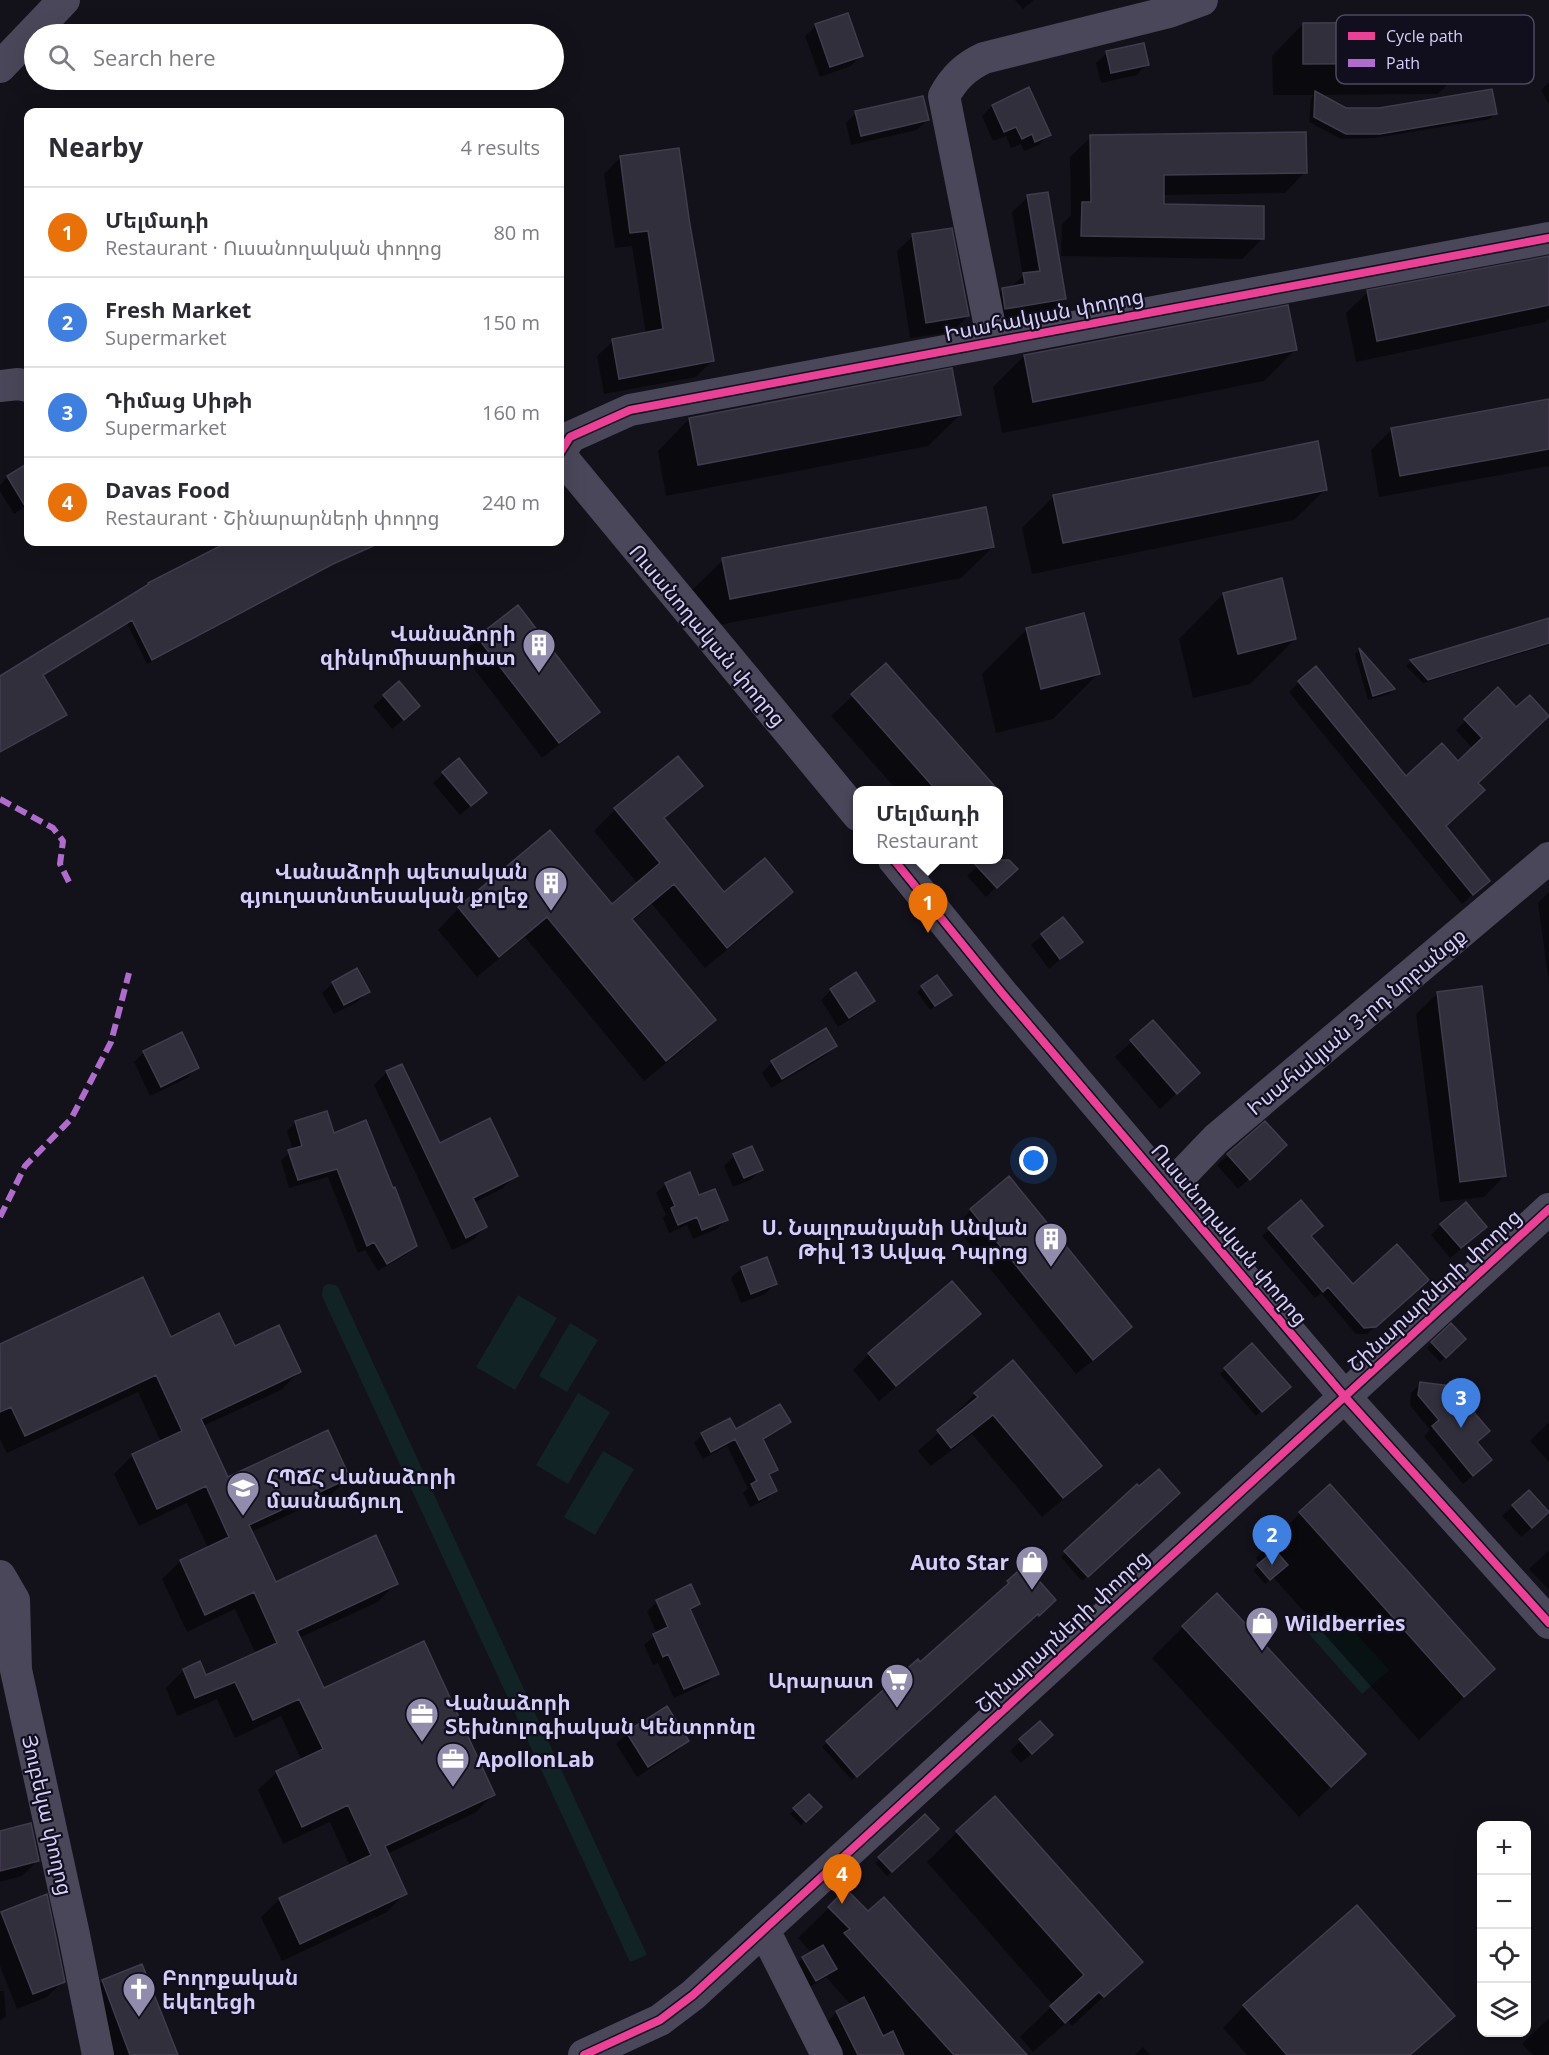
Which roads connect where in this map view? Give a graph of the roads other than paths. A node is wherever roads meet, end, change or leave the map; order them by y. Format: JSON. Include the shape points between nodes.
{"nodes":[{"id":1,"x":64,"y":0,"type":"edge"},
{"id":2,"x":1202,"y":0,"type":"edge"},
{"id":3,"x":41,"y":24,"type":"edge"},
{"id":4,"x":24,"y":42,"type":"edge"},
{"id":5,"x":0,"y":67,"type":"edge"},
{"id":6,"x":1549,"y":238,"type":"edge"},
{"id":7,"x":993,"y":342,"type":"junction"},
{"id":8,"x":24,"y":385,"type":"edge"},
{"id":9,"x":0,"y":386,"type":"edge"},
{"id":10,"x":564,"y":447,"type":"edge"},
{"id":11,"x":564,"y":459,"type":"edge"},
{"id":12,"x":853,"y":809,"type":"edge"},
{"id":13,"x":1549,"y":858,"type":"edge"},
{"id":14,"x":897,"y":864,"type":"edge"},
{"id":15,"x":1168,"y":1189,"type":"junction"},
{"id":16,"x":1549,"y":1209,"type":"edge"},
{"id":17,"x":1346,"y":1397,"type":"junction"},
{"id":18,"x":0,"y":1576,"type":"edge"},
{"id":19,"x":1549,"y":1623,"type":"edge"},
{"id":20,"x":764,"y":1929,"type":"junction"},
{"id":21,"x":98,"y":2055,"type":"edge"},
{"id":22,"x":584,"y":2055,"type":"edge"},
{"id":23,"x":827,"y":2055,"type":"edge"}],
"edges":[{"from":1,"to":3,"type":"street"},
{"from":2,"to":7,"type":"street","via":[[1169,12],[984,58],[953,80],[944,96]]},
{"from":4,"to":5,"type":"street"},
{"from":6,"to":7,"type":"street","name":"Իսահակյան փողոց"},
{"from":7,"to":10,"type":"street","name":"Իսահակյան փողոց","via":[[630,410],[570,436]]},
{"from":8,"to":9,"type":"street"},
{"from":11,"to":12,"type":"street","name":"Ուսանողական փողոց"},
{"from":13,"to":15,"type":"street","name":"Իսահակյան 3-րդ նրբանցք","via":[[1216,1139]]},
{"from":14,"to":15,"type":"street","name":"Ուսանողական փողոց"},
{"from":15,"to":17,"type":"street","name":"Ուսանողական փողոց"},
{"from":16,"to":17,"type":"street","name":"Շինարարների փողոց"},
{"from":17,"to":19,"type":"street","name":"Ուսանողական փողոց"},
{"from":17,"to":20,"type":"street","name":"Շինարարների փողոց"},
{"from":18,"to":21,"type":"street","name":"Յուբեկա փողոց","via":[[14,1600],[16,1670]]},
{"from":20,"to":22,"type":"street","name":"Շինարարների փողոց","via":[[660,2020]]},
{"from":20,"to":23,"type":"street"}]}
